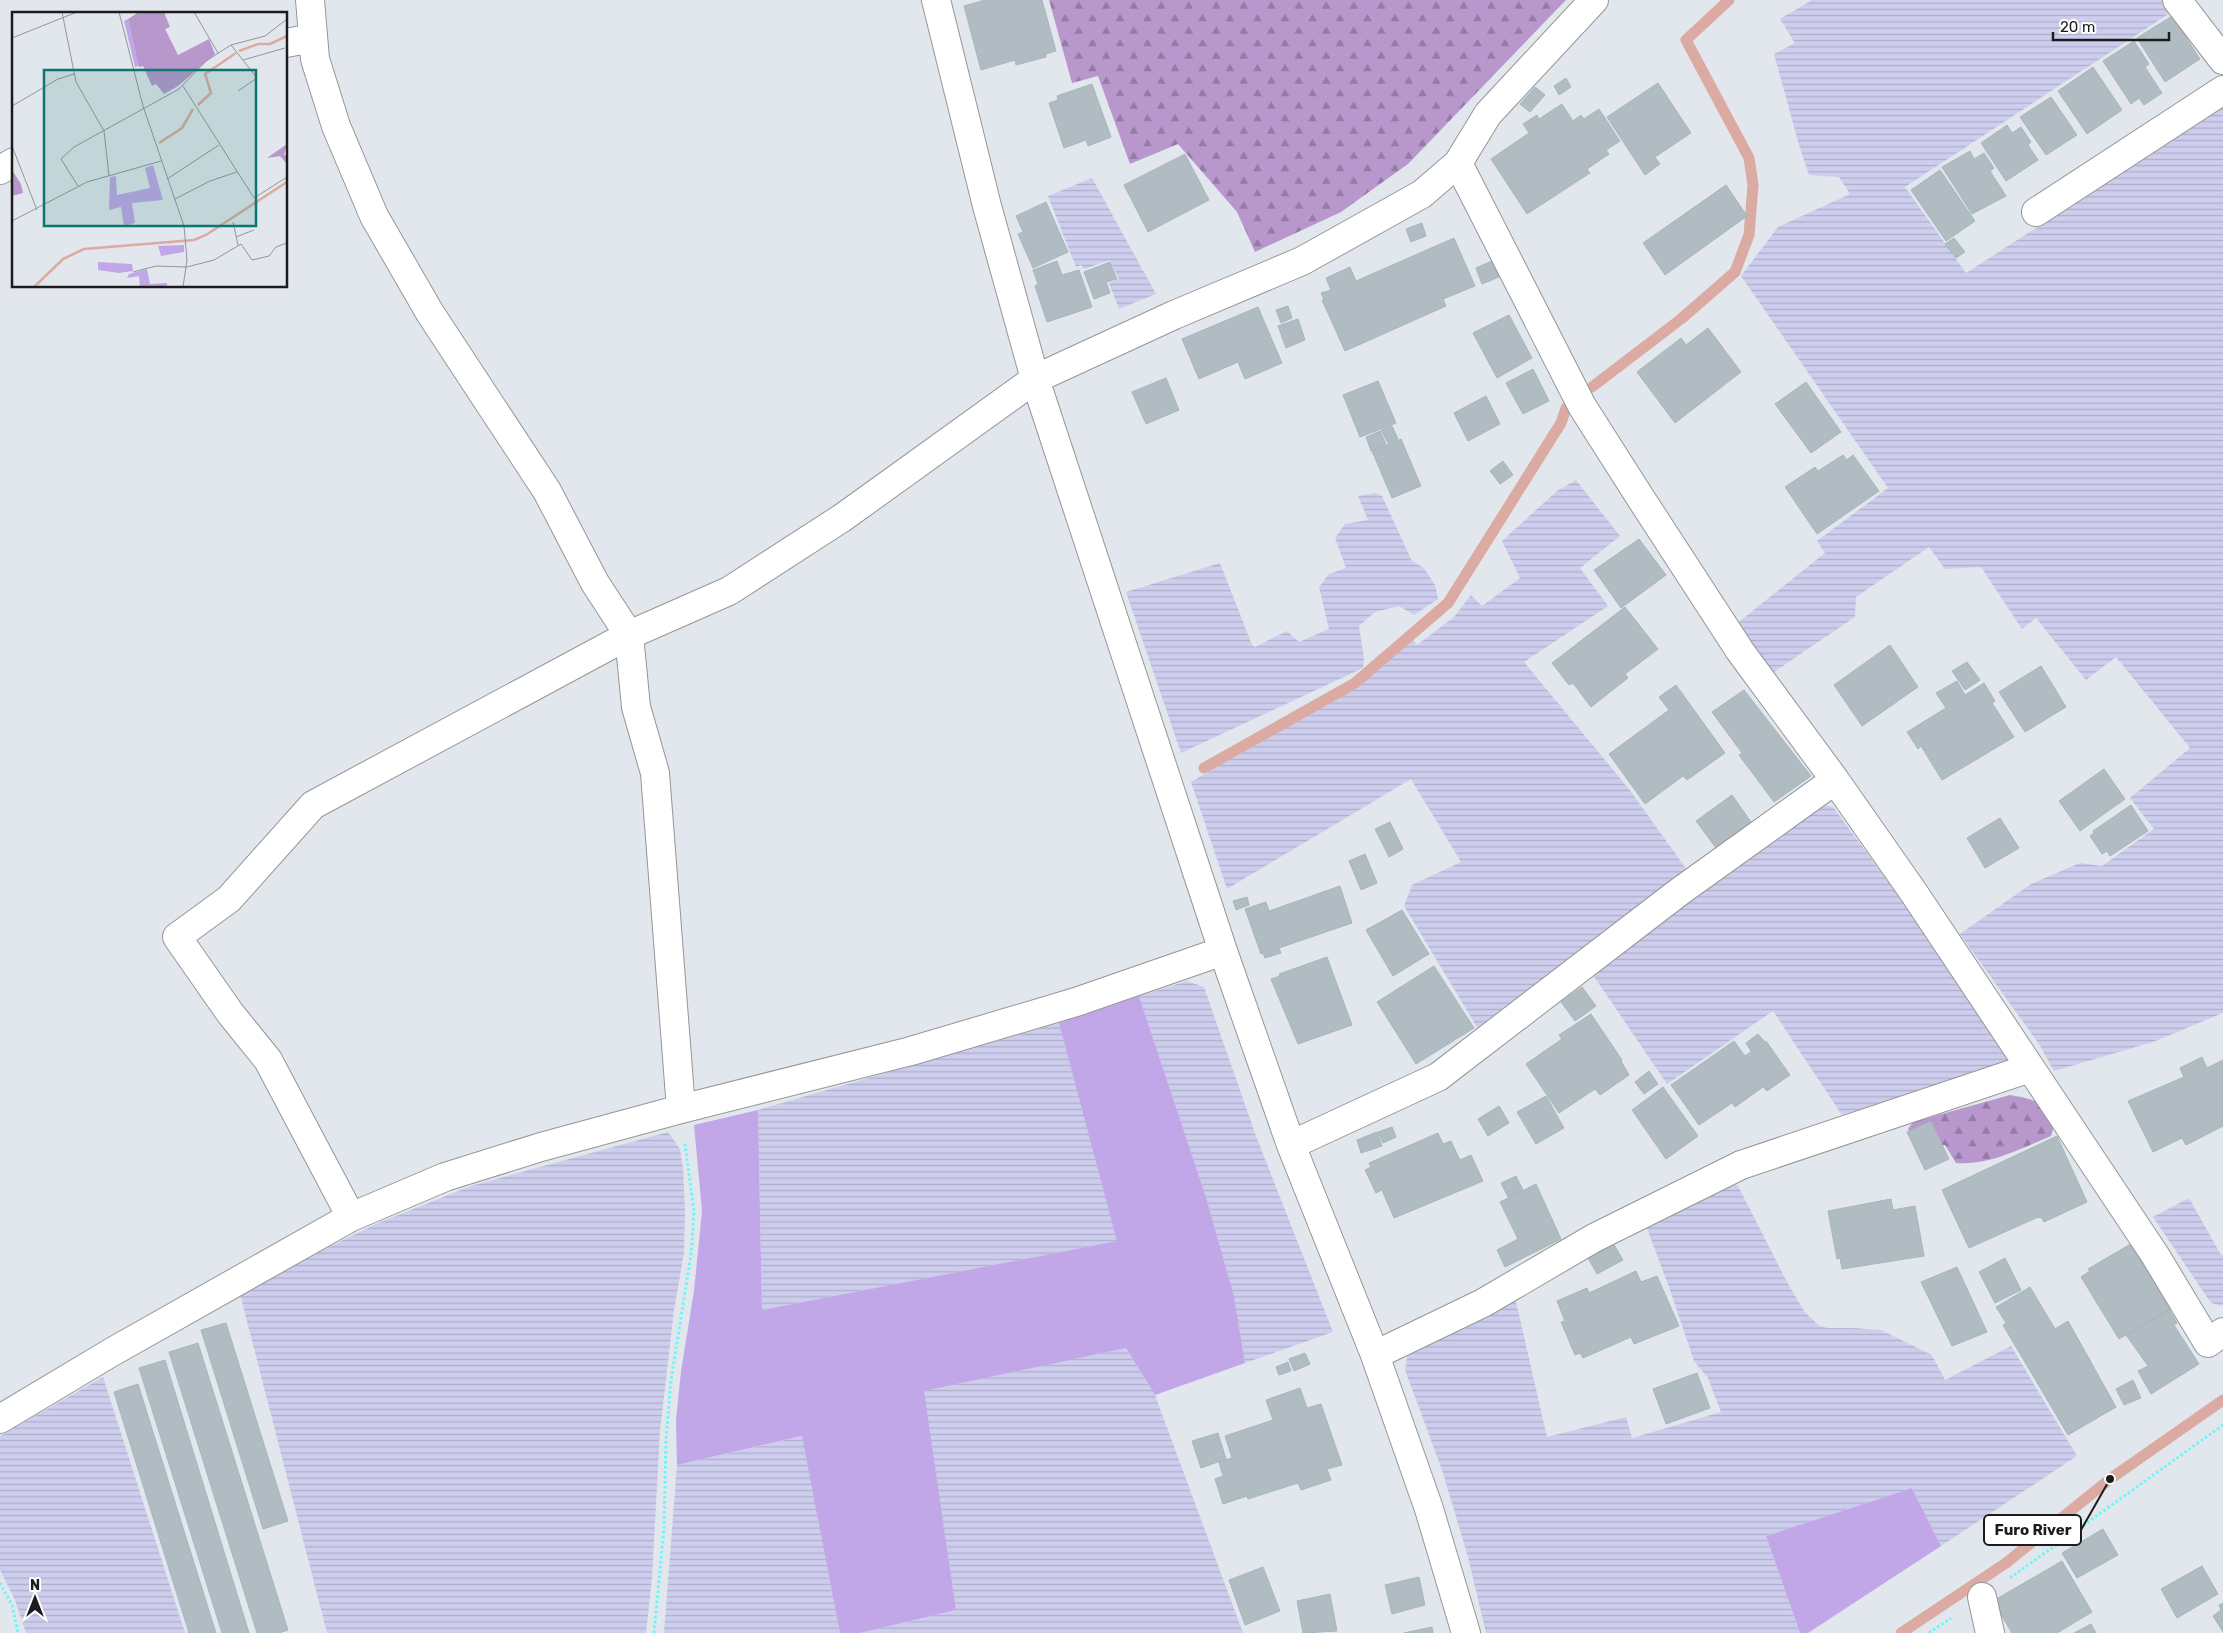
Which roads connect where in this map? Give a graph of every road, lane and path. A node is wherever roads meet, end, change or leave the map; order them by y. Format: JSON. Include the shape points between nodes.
{"nodes":[{"id":1,"x":310,"y":0,"type":"edge"},
{"id":2,"x":936,"y":0,"type":"edge"},
{"id":3,"x":1594,"y":0,"type":"edge"},
{"id":4,"x":2177,"y":0,"type":"edge"},
{"id":5,"x":313,"y":38,"type":"junction"},
{"id":6,"x":288,"y":43,"type":"edge"},
{"id":7,"x":2223,"y":60,"type":"edge"},
{"id":8,"x":2223,"y":90,"type":"edge"},
{"id":9,"x":12,"y":163,"type":"edge"},
{"id":10,"x":1458,"y":163,"type":"junction"},
{"id":11,"x":0,"y":170,"type":"edge"},
{"id":12,"x":2036,"y":212,"type":"dead end"},
{"id":13,"x":1035,"y":379,"type":"junction"},
{"id":14,"x":629,"y":634,"type":"junction"},
{"id":15,"x":1835,"y":780,"type":"junction"},
{"id":16,"x":1223,"y":951,"type":"junction"},
{"id":17,"x":2030,"y":1068,"type":"junction"},
{"id":18,"x":681,"y":1109,"type":"junction"},
{"id":19,"x":1291,"y":1145,"type":"junction"},
{"id":20,"x":351,"y":1217,"type":"junction"},
{"id":21,"x":2223,"y":1332,"type":"edge"},
{"id":22,"x":1375,"y":1355,"type":"junction"},
{"id":23,"x":0,"y":1419,"type":"edge"},
{"id":24,"x":2223,"y":1425,"type":"edge"},
{"id":25,"x":0,"y":1583,"type":"edge"},
{"id":26,"x":1982,"y":1597,"type":"junction"},
{"id":27,"x":18,"y":1633,"type":"edge"},
{"id":28,"x":654,"y":1633,"type":"edge"},
{"id":29,"x":1466,"y":1633,"type":"edge"},
{"id":30,"x":1929,"y":1633,"type":"edge"},
{"id":31,"x":1990,"y":1633,"type":"edge"}],
"edges":[{"from":1,"to":5,"type":"street"},
{"from":2,"to":13,"type":"street","via":[[987,206]]},
{"from":3,"to":10,"type":"street","via":[[1488,114]]},
{"from":4,"to":7,"type":"street"},
{"from":5,"to":6,"type":"street"},
{"from":5,"to":14,"type":"street","via":[[315,59],[336,126],[374,216],[430,313],[547,491],[595,582]]},
{"from":8,"to":12,"type":"street"},
{"from":9,"to":11,"type":"street"},
{"from":10,"to":13,"type":"street","via":[[1422,194],[1302,261]]},
{"from":10,"to":15,"type":"street","via":[[1582,406],[1740,651]]},
{"from":13,"to":14,"type":"street","via":[[842,518],[729,591]]},
{"from":13,"to":16,"type":"street"},
{"from":14,"to":18,"type":"street","via":[[636,707],[655,773]]},
{"from":14,"to":20,"type":"street","via":[[313,806],[229,899],[176,937],[268,1060]]},
{"from":15,"to":17,"type":"street"},
{"from":15,"to":19,"type":"street","via":[[1679,892],[1438,1077]]},
{"from":16,"to":18,"type":"street","via":[[1076,1002],[911,1051]]},
{"from":16,"to":19,"type":"street"},
{"from":17,"to":21,"type":"street","via":[[2156,1254],[2208,1342]]},
{"from":17,"to":22,"type":"street","via":[[1742,1165],[1594,1238],[1483,1303]]},
{"from":18,"to":20,"type":"street","via":[[444,1177]]},
{"from":18,"to":28,"type":"path","via":[[694,1211],[671,1380],[664,1528]]},
{"from":19,"to":22,"type":"street"},
{"from":20,"to":23,"type":"street"},
{"from":22,"to":29,"type":"street","via":[[1429,1509]]},
{"from":24,"to":26,"type":"path"},
{"from":25,"to":27,"type":"path","via":[[12,1605]]},
{"from":26,"to":30,"type":"path"},
{"from":26,"to":31,"type":"street"}]}
